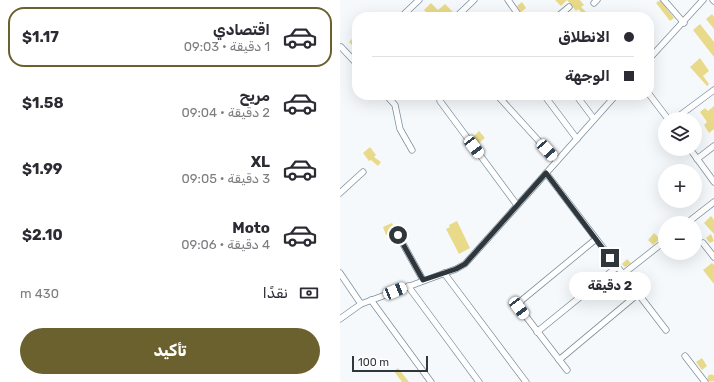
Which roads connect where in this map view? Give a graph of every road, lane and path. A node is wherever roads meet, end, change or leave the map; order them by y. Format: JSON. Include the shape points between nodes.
{"nodes":[{"id":1,"x":419,"y":0,"type":"edge"},
{"id":2,"x":474,"y":0,"type":"edge"},
{"id":3,"x":508,"y":0,"type":"edge"},
{"id":4,"x":664,"y":0,"type":"edge"},
{"id":5,"x":703,"y":0,"type":"edge"},
{"id":6,"x":569,"y":7,"type":"dead end"},
{"id":7,"x":406,"y":12,"type":"edge"},
{"id":8,"x":461,"y":12,"type":"edge"},
{"id":9,"x":516,"y":12,"type":"edge"},
{"id":10,"x":563,"y":12,"type":"edge"},
{"id":11,"x":684,"y":23,"type":"junction"},
{"id":12,"x":341,"y":47,"type":"dead end"},
{"id":13,"x":654,"y":55,"type":"edge"},
{"id":14,"x":352,"y":57,"type":"edge"},
{"id":15,"x":714,"y":90,"type":"edge"},
{"id":16,"x":390,"y":100,"type":"edge"},
{"id":17,"x":502,"y":100,"type":"edge"},
{"id":18,"x":548,"y":100,"type":"edge"},
{"id":19,"x":580,"y":100,"type":"edge"},
{"id":20,"x":611,"y":100,"type":"edge"},
{"id":21,"x":654,"y":100,"type":"edge"},
{"id":22,"x":440,"y":101,"type":"dead end"},
{"id":23,"x":663,"y":112,"type":"edge"},
{"id":24,"x":684,"y":112,"type":"edge"},
{"id":25,"x":594,"y":119,"type":"junction"},
{"id":26,"x":577,"y":139,"type":"junction"},
{"id":27,"x":714,"y":146,"type":"edge"},
{"id":28,"x":412,"y":150,"type":"dead end"},
{"id":29,"x":697,"y":158,"type":"joint"},
{"id":30,"x":557,"y":161,"type":"junction"},
{"id":31,"x":364,"y":172,"type":"dead end"},
{"id":32,"x":546,"y":173,"type":"junction"},
{"id":33,"x":714,"y":182,"type":"edge"},
{"id":34,"x":340,"y":193,"type":"edge"},
{"id":35,"x":714,"y":202,"type":"edge"},
{"id":36,"x":517,"y":205,"type":"junction"},
{"id":37,"x":696,"y":216,"type":"edge"},
{"id":38,"x":398,"y":235,"type":"dead end"},
{"id":39,"x":596,"y":240,"type":"junction"},
{"id":40,"x":703,"y":243,"type":"dead end"},
{"id":41,"x":658,"y":246,"type":"edge"},
{"id":42,"x":713,"y":254,"type":"edge"},
{"id":43,"x":617,"y":267,"type":"junction"},
{"id":44,"x":340,"y":273,"type":"edge"},
{"id":45,"x":444,"y":273,"type":"junction"},
{"id":46,"x":623,"y":274,"type":"junction"},
{"id":47,"x":423,"y":280,"type":"junction"},
{"id":48,"x":408,"y":286,"type":"junction"},
{"id":49,"x":638,"y":294,"type":"junction"},
{"id":50,"x":371,"y":300,"type":"junction"},
{"id":51,"x":361,"y":304,"type":"junction"},
{"id":52,"x":340,"y":318,"type":"edge"},
{"id":53,"x":666,"y":330,"type":"dead end"},
{"id":54,"x":537,"y":332,"type":"junction"},
{"id":55,"x":685,"y":356,"type":"dead end"},
{"id":56,"x":559,"y":360,"type":"junction"},
{"id":57,"x":567,"y":370,"type":"dead end"},
{"id":58,"x":431,"y":382,"type":"edge"},
{"id":59,"x":479,"y":382,"type":"edge"},
{"id":60,"x":526,"y":382,"type":"edge"},
{"id":61,"x":705,"y":382,"type":"edge"}],
"edges":[{"from":1,"to":7,"type":"street"},
{"from":2,"to":8,"type":"street"},
{"from":3,"to":9,"type":"street"},
{"from":4,"to":11,"type":"street"},
{"from":5,"to":11,"type":"street"},
{"from":6,"to":10,"type":"street"},
{"from":11,"to":13,"type":"street"},
{"from":12,"to":14,"type":"street"},
{"from":15,"to":24,"type":"street"},
{"from":16,"to":28,"type":"street","via":[[395,105],[400,129]]},
{"from":17,"to":30,"type":"street"},
{"from":18,"to":26,"type":"street"},
{"from":19,"to":25,"type":"street"},
{"from":20,"to":25,"type":"street"},
{"from":21,"to":23,"type":"street"},
{"from":22,"to":36,"type":"street"},
{"from":25,"to":26,"type":"street"},
{"from":26,"to":30,"type":"street"},
{"from":27,"to":29,"type":"street"},
{"from":29,"to":33,"type":"street"},
{"from":30,"to":32,"type":"street"},
{"from":31,"to":34,"type":"street"},
{"from":32,"to":36,"type":"street"},
{"from":32,"to":39,"type":"street"},
{"from":35,"to":37,"type":"street"},
{"from":36,"to":45,"type":"street","via":[[465,264]]},
{"from":38,"to":47,"type":"street"},
{"from":39,"to":43,"type":"street"},
{"from":39,"to":54,"type":"street","via":[[519,303],[519,308]]},
{"from":40,"to":42,"type":"street"},
{"from":41,"to":46,"type":"street"},
{"from":43,"to":46,"type":"street"},
{"from":43,"to":54,"type":"street"},
{"from":44,"to":51,"type":"street"},
{"from":45,"to":47,"type":"street"},
{"from":45,"to":60,"type":"street"},
{"from":46,"to":49,"type":"street"},
{"from":47,"to":48,"type":"street"},
{"from":48,"to":50,"type":"street"},
{"from":48,"to":59,"type":"street"},
{"from":49,"to":53,"type":"street"},
{"from":49,"to":56,"type":"street"},
{"from":50,"to":51,"type":"street"},
{"from":50,"to":58,"type":"street"},
{"from":51,"to":52,"type":"street"},
{"from":54,"to":56,"type":"street"},
{"from":55,"to":61,"type":"street"},
{"from":56,"to":57,"type":"street"}]}
